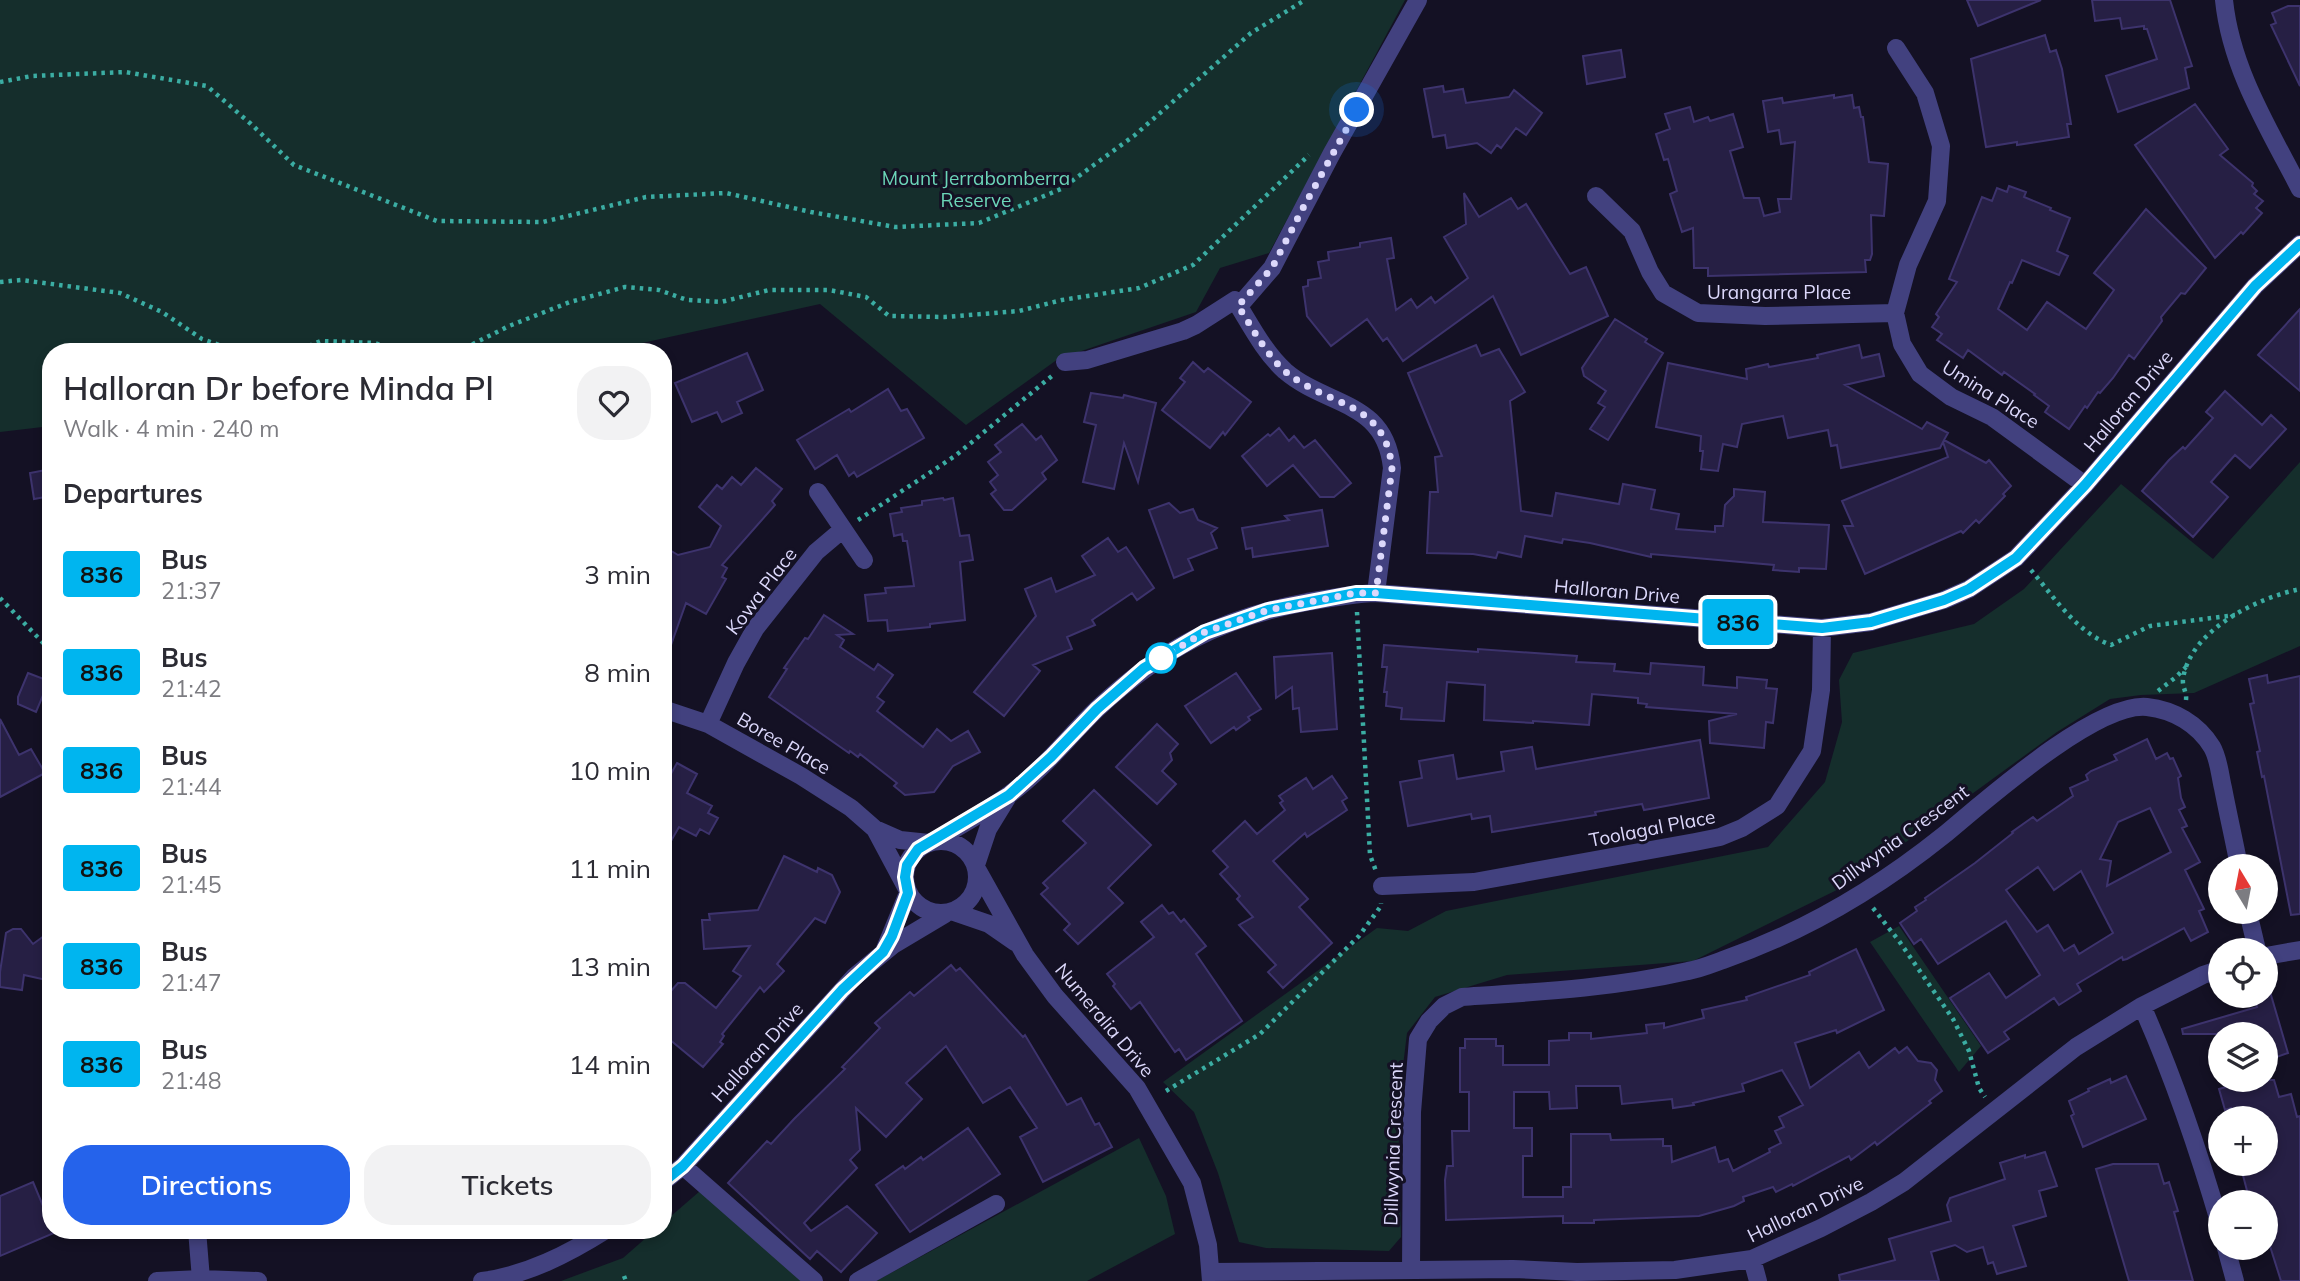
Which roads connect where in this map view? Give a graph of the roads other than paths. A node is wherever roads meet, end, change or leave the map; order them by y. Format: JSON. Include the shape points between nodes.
{"nodes":[{"id":1,"x":1418,"y":0,"type":"edge"},
{"id":2,"x":2224,"y":0,"type":"edge"},
{"id":3,"x":1896,"y":48,"type":"dead end"},
{"id":4,"x":2300,"y":189,"type":"edge"},
{"id":5,"x":1596,"y":196,"type":"dead end"},
{"id":6,"x":2300,"y":244,"type":"edge"},
{"id":7,"x":1237,"y":303,"type":"junction"},
{"id":8,"x":1895,"y":313,"type":"junction"},
{"id":9,"x":1070,"y":362,"type":"road end"},
{"id":10,"x":2085,"y":485,"type":"junction"},
{"id":11,"x":818,"y":492,"type":"dead end"},
{"id":12,"x":842,"y":530,"type":"junction"},
{"id":13,"x":864,"y":561,"type":"dead end"},
{"id":14,"x":1376,"y":593,"type":"junction"},
{"id":15,"x":1822,"y":628,"type":"junction"},
{"id":16,"x":672,"y":712,"type":"edge"},
{"id":17,"x":708,"y":724,"type":"junction"},
{"id":18,"x":1009,"y":795,"type":"junction"},
{"id":19,"x":875,"y":829,"type":"junction"},
{"id":20,"x":931,"y":843,"type":"junction"},
{"id":21,"x":2236,"y":854,"type":"edge"},
{"id":22,"x":977,"y":868,"type":"junction"},
{"id":23,"x":1382,"y":886,"type":"road end"},
{"id":24,"x":908,"y":891,"type":"junction"},
{"id":25,"x":949,"y":913,"type":"junction"},
{"id":26,"x":1017,"y":944,"type":"junction"},
{"id":27,"x":2300,"y":950,"type":"edge"},
{"id":28,"x":883,"y":952,"type":"junction"},
{"id":29,"x":2278,"y":954,"type":"edge"},
{"id":30,"x":2208,"y":973,"type":"edge"},
{"id":31,"x":2142,"y":1006,"type":"junction"},
{"id":32,"x":683,"y":1166,"type":"junction"},
{"id":33,"x":672,"y":1175,"type":"edge"},
{"id":34,"x":2210,"y":1190,"type":"edge"},
{"id":35,"x":996,"y":1204,"type":"dead end"},
{"id":36,"x":198,"y":1239,"type":"edge"},
{"id":37,"x":590,"y":1239,"type":"edge"},
{"id":38,"x":1752,"y":1259,"type":"junction"},
{"id":39,"x":2229,"y":1260,"type":"edge"},
{"id":40,"x":1411,"y":1270,"type":"junction"},
{"id":41,"x":1513,"y":1275,"type":"edge"},
{"id":42,"x":1211,"y":1277,"type":"edge"},
{"id":43,"x":201,"y":1279,"type":"junction"},
{"id":44,"x":157,"y":1281,"type":"edge"},
{"id":45,"x":258,"y":1281,"type":"edge"},
{"id":46,"x":482,"y":1281,"type":"edge"},
{"id":47,"x":814,"y":1281,"type":"edge"},
{"id":48,"x":858,"y":1281,"type":"edge"},
{"id":49,"x":1758,"y":1281,"type":"edge"},
{"id":50,"x":2235,"y":1281,"type":"edge"}],
"edges":[{"from":1,"to":7,"type":"street","via":[[1272,268]]},
{"from":2,"to":4,"type":"street","via":[[2243,77]]},
{"from":3,"to":8,"type":"street","name":"Umina Place","via":[[1925,93],[1941,146],[1937,201],[1908,265]]},
{"from":5,"to":8,"type":"street","name":"Urangarra Place","via":[[1632,231],[1664,293],[1698,313]]},
{"from":6,"to":10,"type":"street","name":"Halloran Drive","via":[[2255,286]]},
{"from":7,"to":9,"type":"street","via":[[1191,328]]},
{"from":7,"to":14,"type":"street","via":[[1272,358],[1286,371],[1358,410],[1382,434],[1392,468]]},
{"from":8,"to":10,"type":"street","name":"Umina Place","via":[[1902,344],[1920,374],[1951,397],[1992,416]]},
{"from":10,"to":15,"type":"street","name":"Halloran Drive","via":[[2016,558],[1969,589],[1871,622]]},
{"from":11,"to":12,"type":"street"},
{"from":12,"to":13,"type":"street"},
{"from":12,"to":17,"type":"street","name":"Kowa Place","via":[[816,552],[755,628]]},
{"from":14,"to":15,"type":"street","name":"Halloran Drive"},
{"from":14,"to":18,"type":"street","name":"Halloran Drive","via":[[1268,610],[1205,632],[1144,668]]},
{"from":15,"to":23,"type":"street","name":"Toolagal Place","via":[[1821,690],[1812,751],[1777,806],[1742,828],[1720,837],[1474,882]]},
{"from":16,"to":17,"type":"street","name":"Boree Place"},
{"from":17,"to":19,"type":"street","name":"Boree Place","via":[[829,793]]},
{"from":18,"to":20,"type":"street","name":"Halloran Drive"},
{"from":18,"to":22,"type":"street","name":"Halloran Drive","via":[[988,829]]},
{"from":19,"to":20,"type":"street","name":"Boree Place","via":[[900,840]]},
{"from":19,"to":24,"type":"street","name":"Boree Place"},
{"from":20,"to":22,"type":"street","via":[[959,845]]},
{"from":20,"to":24,"type":"street","via":[[918,849],[907,865]]},
{"from":21,"to":40,"type":"street","name":"Dillwynia Crescent","via":[[2213,748],[2180,716],[2131,708],[2074,734],[1921,853],[1839,908],[1759,948],[1690,971],[1612,985],[1462,997],[1444,1006],[1418,1039],[1412,1112]]},
{"from":22,"to":25,"type":"street","via":[[973,896]]},
{"from":22,"to":26,"type":"street","name":"Numeralia Drive"},
{"from":24,"to":25,"type":"street","via":[[920,908]]},
{"from":24,"to":28,"type":"street","name":"Halloran Drive"},
{"from":25,"to":26,"type":"street","name":"Numeralia Drive","via":[[989,924]]},
{"from":25,"to":28,"type":"street","name":"Halloran Drive"},
{"from":26,"to":42,"type":"street","name":"Numeralia Drive","via":[[1055,996],[1138,1088],[1192,1183]]},
{"from":27,"to":29,"type":"street"},
{"from":28,"to":32,"type":"street","name":"Halloran Drive","via":[[842,990]]},
{"from":30,"to":31,"type":"street","name":"Halloran Drive"},
{"from":31,"to":34,"type":"street","via":[[2167,1062]]},
{"from":31,"to":38,"type":"street","name":"Halloran Drive","via":[[2076,1047],[1904,1182],[1821,1228]]},
{"from":32,"to":33,"type":"street","name":"Halloran Drive"},
{"from":32,"to":47,"type":"street"},
{"from":35,"to":48,"type":"street"},
{"from":36,"to":43,"type":"street"},
{"from":37,"to":46,"type":"street","via":[[505,1278]]},
{"from":38,"to":41,"type":"street","name":"Halloran Drive","via":[[1675,1270]]},
{"from":38,"to":49,"type":"street"},
{"from":39,"to":50,"type":"street"},
{"from":40,"to":41,"type":"street","name":"Halloran Drive"},
{"from":40,"to":42,"type":"street","name":"Halloran Drive"},
{"from":43,"to":44,"type":"street"},
{"from":43,"to":45,"type":"street"}]}
